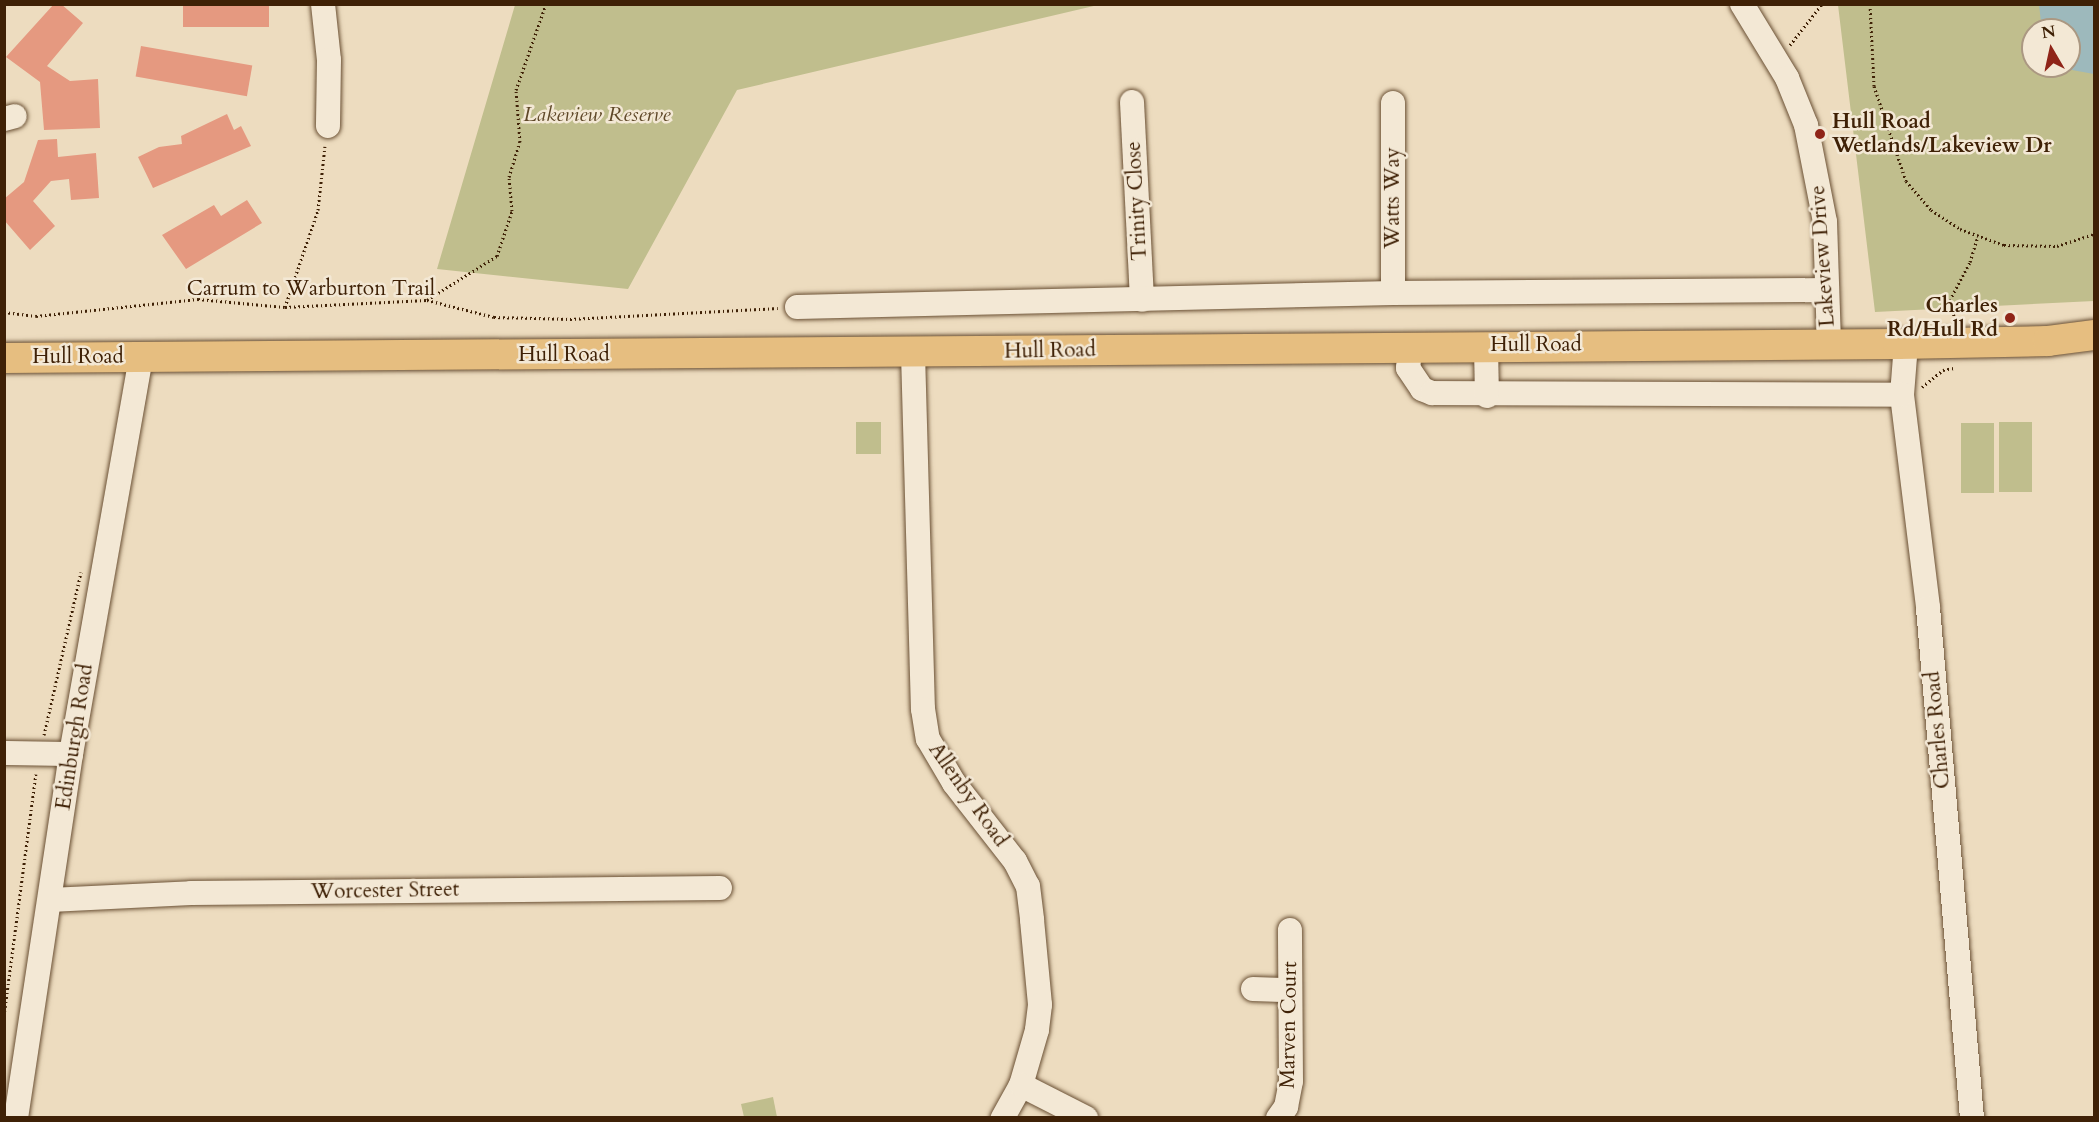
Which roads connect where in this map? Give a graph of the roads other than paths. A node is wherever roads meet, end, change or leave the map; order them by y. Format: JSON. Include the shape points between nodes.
{"nodes":[{"id":1,"x":323,"y":4,"type":"edge"},
{"id":2,"x":1742,"y":4,"type":"edge"},
{"id":3,"x":1132,"y":102,"type":"dead end"},
{"id":4,"x":1392,"y":103,"type":"dead end"},
{"id":5,"x":327,"y":126,"type":"road end"},
{"id":6,"x":1827,"y":290,"type":"junction"},
{"id":7,"x":1394,"y":293,"type":"junction"},
{"id":8,"x":1142,"y":300,"type":"junction"},
{"id":9,"x":797,"y":307,"type":"road end"},
{"id":10,"x":2094,"y":335,"type":"edge"},
{"id":11,"x":1829,"y":344,"type":"junction"},
{"id":12,"x":1906,"y":344,"type":"junction"},
{"id":13,"x":1411,"y":346,"type":"junction"},
{"id":14,"x":1486,"y":346,"type":"junction"},
{"id":15,"x":913,"y":353,"type":"junction"},
{"id":16,"x":141,"y":357,"type":"junction"},
{"id":17,"x":4,"y":358,"type":"edge"},
{"id":18,"x":1902,"y":395,"type":"junction"},
{"id":19,"x":1487,"y":396,"type":"junction"},
{"id":20,"x":4,"y":753,"type":"edge"},
{"id":21,"x":71,"y":754,"type":"junction"},
{"id":22,"x":720,"y":888,"type":"dead end"},
{"id":23,"x":50,"y":900,"type":"junction"},
{"id":24,"x":1290,"y":930,"type":"dead end"},
{"id":25,"x":1253,"y":989,"type":"dead end"},
{"id":26,"x":1290,"y":990,"type":"junction"},
{"id":27,"x":1021,"y":1084,"type":"junction"},
{"id":28,"x":13,"y":1110,"type":"edge"},
{"id":29,"x":1003,"y":1118,"type":"edge"},
{"id":30,"x":1086,"y":1118,"type":"edge"},
{"id":31,"x":1278,"y":1118,"type":"edge"},
{"id":32,"x":1972,"y":1118,"type":"edge"}],
"edges":[{"from":1,"to":5,"type":"street","via":[[329,60]]},
{"from":2,"to":6,"type":"street","name":"Lakeview Drive","via":[[1776,59],[1806,125],[1825,222]]},
{"from":3,"to":8,"type":"street","name":"Trinity Close"},
{"from":4,"to":7,"type":"street","name":"Watts Way"},
{"from":6,"to":7,"type":"street"},
{"from":6,"to":11,"type":"street","name":"Lakeview Drive"},
{"from":7,"to":8,"type":"street"},
{"from":8,"to":9,"type":"street"},
{"from":10,"to":12,"type":"main road","name":"Hull Road","via":[[1960,355]]},
{"from":11,"to":12,"type":"main road","name":"Hull Road"},
{"from":11,"to":14,"type":"main road","name":"Hull Road"},
{"from":12,"to":18,"type":"street","name":"Charles Road"},
{"from":13,"to":14,"type":"main road","name":"Hull Road"},
{"from":13,"to":15,"type":"main road","name":"Hull Road"},
{"from":13,"to":19,"type":"street","via":[[1408,368],[1422,389]]},
{"from":14,"to":19,"type":"street"},
{"from":15,"to":16,"type":"main road","name":"Hull Road"},
{"from":15,"to":27,"type":"street","name":"Allenby Road","via":[[923,709],[928,739],[1028,886],[1040,1005]]},
{"from":16,"to":17,"type":"main road","name":"Hull Road"},
{"from":16,"to":21,"type":"street","name":"Edinburgh Road"},
{"from":18,"to":19,"type":"street"},
{"from":18,"to":32,"type":"street","name":"Charles Road","via":[[1928,608]]},
{"from":20,"to":21,"type":"street"},
{"from":21,"to":23,"type":"street","name":"Edinburgh Road"},
{"from":22,"to":23,"type":"street","name":"Worcester Street","via":[[191,893]]},
{"from":23,"to":28,"type":"street","name":"Edinburgh Road"},
{"from":24,"to":26,"type":"street","name":"Marven Court"},
{"from":25,"to":26,"type":"street"},
{"from":26,"to":31,"type":"street","name":"Marven Court","via":[[1291,1081],[1286,1107]]},
{"from":27,"to":29,"type":"street","name":"Allenby Road"},
{"from":27,"to":30,"type":"street"}]}
